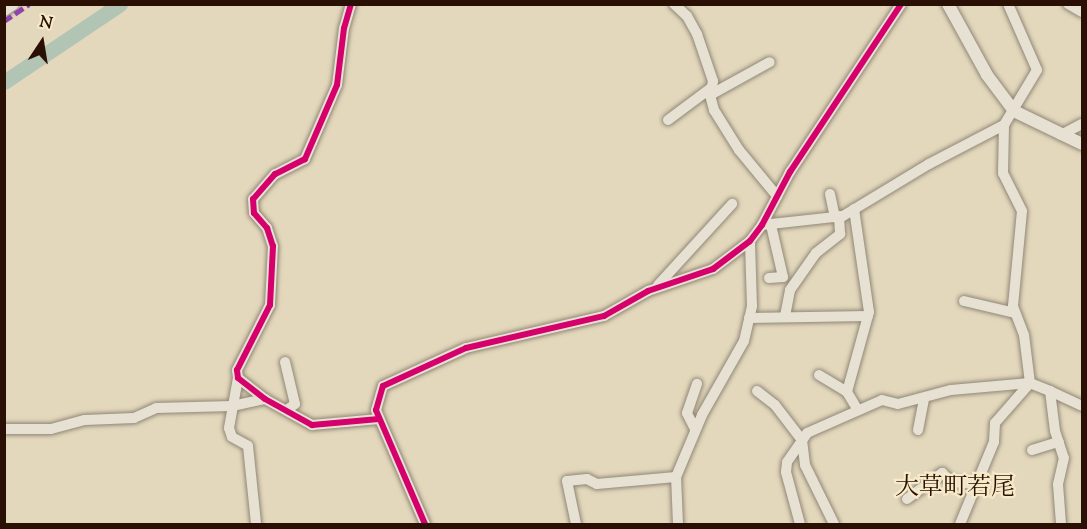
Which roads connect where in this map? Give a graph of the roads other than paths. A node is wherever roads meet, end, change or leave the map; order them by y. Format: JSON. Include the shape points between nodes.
{"nodes":[{"id":1,"x":13,"y":4,"type":"edge"},
{"id":2,"x":351,"y":4,"type":"edge"},
{"id":3,"x":674,"y":4,"type":"edge"},
{"id":4,"x":901,"y":4,"type":"edge"},
{"id":5,"x":948,"y":4,"type":"edge"},
{"id":6,"x":1008,"y":4,"type":"edge"},
{"id":7,"x":1068,"y":4,"type":"edge"},
{"id":8,"x":4,"y":10,"type":"edge"},
{"id":9,"x":1083,"y":12,"type":"edge"},
{"id":10,"x":770,"y":62,"type":"dead end"},
{"id":11,"x":711,"y":92,"type":"junction"},
{"id":12,"x":1014,"y":111,"type":"junction"},
{"id":13,"x":668,"y":120,"type":"dead end"},
{"id":14,"x":1083,"y":124,"type":"edge"},
{"id":15,"x":1004,"y":125,"type":"junction"},
{"id":16,"x":1061,"y":135,"type":"junction"},
{"id":17,"x":1083,"y":144,"type":"edge"},
{"id":18,"x":830,"y":194,"type":"dead end"},
{"id":19,"x":777,"y":196,"type":"junction"},
{"id":20,"x":732,"y":204,"type":"dead end"},
{"id":21,"x":854,"y":209,"type":"junction"},
{"id":22,"x":837,"y":217,"type":"junction"},
{"id":23,"x":766,"y":225,"type":"junction"},
{"id":24,"x":750,"y":241,"type":"junction"},
{"id":25,"x":769,"y":278,"type":"dead end"},
{"id":26,"x":653,"y":289,"type":"junction"},
{"id":27,"x":964,"y":301,"type":"dead end"},
{"id":28,"x":1015,"y":313,"type":"junction"},
{"id":29,"x":785,"y":316,"type":"junction"},
{"id":30,"x":868,"y":316,"type":"junction"},
{"id":31,"x":749,"y":318,"type":"junction"},
{"id":32,"x":285,"y":362,"type":"dead end"},
{"id":33,"x":819,"y":375,"type":"dead end"},
{"id":34,"x":238,"y":378,"type":"junction"},
{"id":35,"x":1030,"y":383,"type":"junction"},
{"id":36,"x":697,"y":384,"type":"dead end"},
{"id":37,"x":757,"y":391,"type":"dead end"},
{"id":38,"x":1050,"y":391,"type":"junction"},
{"id":39,"x":847,"y":392,"type":"junction"},
{"id":40,"x":265,"y":399,"type":"junction"},
{"id":41,"x":924,"y":399,"type":"junction"},
{"id":42,"x":232,"y":406,"type":"junction"},
{"id":43,"x":1083,"y":406,"type":"edge"},
{"id":44,"x":288,"y":409,"type":"junction"},
{"id":45,"x":858,"y":410,"type":"junction"},
{"id":46,"x":379,"y":419,"type":"junction"},
{"id":47,"x":4,"y":429,"type":"edge"},
{"id":48,"x":695,"y":429,"type":"junction"},
{"id":49,"x":918,"y":430,"type":"dead end"},
{"id":50,"x":802,"y":440,"type":"junction"},
{"id":51,"x":1059,"y":442,"type":"junction"},
{"id":52,"x":1032,"y":450,"type":"dead end"},
{"id":53,"x":676,"y":477,"type":"junction"},
{"id":54,"x":974,"y":484,"type":"junction"},
{"id":55,"x":907,"y":499,"type":"dead end"},
{"id":56,"x":959,"y":524,"type":"edge"},
{"id":57,"x":256,"y":525,"type":"edge"},
{"id":58,"x":425,"y":525,"type":"edge"},
{"id":59,"x":576,"y":525,"type":"edge"},
{"id":60,"x":678,"y":525,"type":"edge"},
{"id":61,"x":800,"y":525,"type":"edge"},
{"id":62,"x":834,"y":525,"type":"edge"},
{"id":63,"x":1061,"y":525,"type":"edge"}],
"edges":[{"from":1,"to":8,"type":"street"},
{"from":2,"to":34,"type":"street","via":[[337,85],[305,159],[274,174],[253,199],[254,213],[267,228],[273,246],[270,305],[237,370]]},
{"from":3,"to":11,"type":"street","via":[[687,16],[697,34],[710,68]]},
{"from":4,"to":19,"type":"street"},
{"from":5,"to":12,"type":"street","via":[[987,75]]},
{"from":6,"to":12,"type":"street","via":[[1037,70]]},
{"from":7,"to":9,"type":"street"},
{"from":10,"to":11,"type":"street"},
{"from":11,"to":13,"type":"street"},
{"from":11,"to":19,"type":"street","via":[[714,110],[739,150]]},
{"from":12,"to":15,"type":"street"},
{"from":12,"to":16,"type":"street"},
{"from":14,"to":16,"type":"street"},
{"from":15,"to":21,"type":"street"},
{"from":15,"to":28,"type":"street","via":[[1003,173],[1022,211]]},
{"from":16,"to":17,"type":"street"},
{"from":18,"to":22,"type":"street"},
{"from":19,"to":23,"type":"street"},
{"from":20,"to":26,"type":"street"},
{"from":21,"to":22,"type":"street"},
{"from":21,"to":30,"type":"street"},
{"from":22,"to":23,"type":"street"},
{"from":22,"to":29,"type":"street","via":[[840,234],[816,253],[790,290]]},
{"from":23,"to":24,"type":"street"},
{"from":23,"to":25,"type":"street","via":[[783,277]]},
{"from":24,"to":26,"type":"street","via":[[713,269]]},
{"from":24,"to":31,"type":"street"},
{"from":26,"to":46,"type":"street","via":[[604,316],[466,348],[390,382],[378,396]]},
{"from":27,"to":28,"type":"street"},
{"from":28,"to":35,"type":"street","via":[[1024,335]]},
{"from":29,"to":30,"type":"street"},
{"from":29,"to":31,"type":"street"},
{"from":30,"to":39,"type":"street"},
{"from":31,"to":48,"type":"street","via":[[744,341]]},
{"from":32,"to":44,"type":"street","via":[[295,404]]},
{"from":33,"to":39,"type":"street"},
{"from":34,"to":40,"type":"street"},
{"from":34,"to":42,"type":"street"},
{"from":35,"to":38,"type":"street"},
{"from":35,"to":41,"type":"street","via":[[951,390]]},
{"from":35,"to":54,"type":"street","via":[[995,423],[994,442]]},
{"from":36,"to":48,"type":"street","via":[[687,413]]},
{"from":37,"to":50,"type":"street","via":[[775,405]]},
{"from":38,"to":43,"type":"street"},
{"from":38,"to":51,"type":"street"},
{"from":39,"to":45,"type":"street"},
{"from":40,"to":42,"type":"street"},
{"from":40,"to":44,"type":"street"},
{"from":41,"to":45,"type":"street","via":[[898,404],[882,400]]},
{"from":41,"to":49,"type":"street"},
{"from":42,"to":47,"type":"street","via":[[156,408],[134,418],[111,422],[85,420],[51,429]]},
{"from":42,"to":57,"type":"street","via":[[232,437],[249,446]]},
{"from":44,"to":46,"type":"street","via":[[312,425]]},
{"from":45,"to":50,"type":"street","via":[[807,433]]},
{"from":46,"to":58,"type":"street"},
{"from":48,"to":53,"type":"street"},
{"from":50,"to":61,"type":"street","via":[[786,472]]},
{"from":50,"to":62,"type":"street","via":[[805,465]]},
{"from":51,"to":52,"type":"street"},
{"from":51,"to":63,"type":"street","via":[[1064,458],[1058,484]]},
{"from":53,"to":59,"type":"street","via":[[597,484],[587,479],[567,481]]},
{"from":53,"to":60,"type":"street"},
{"from":54,"to":55,"type":"street","via":[[952,482],[942,473]]},
{"from":54,"to":56,"type":"street"}]}
